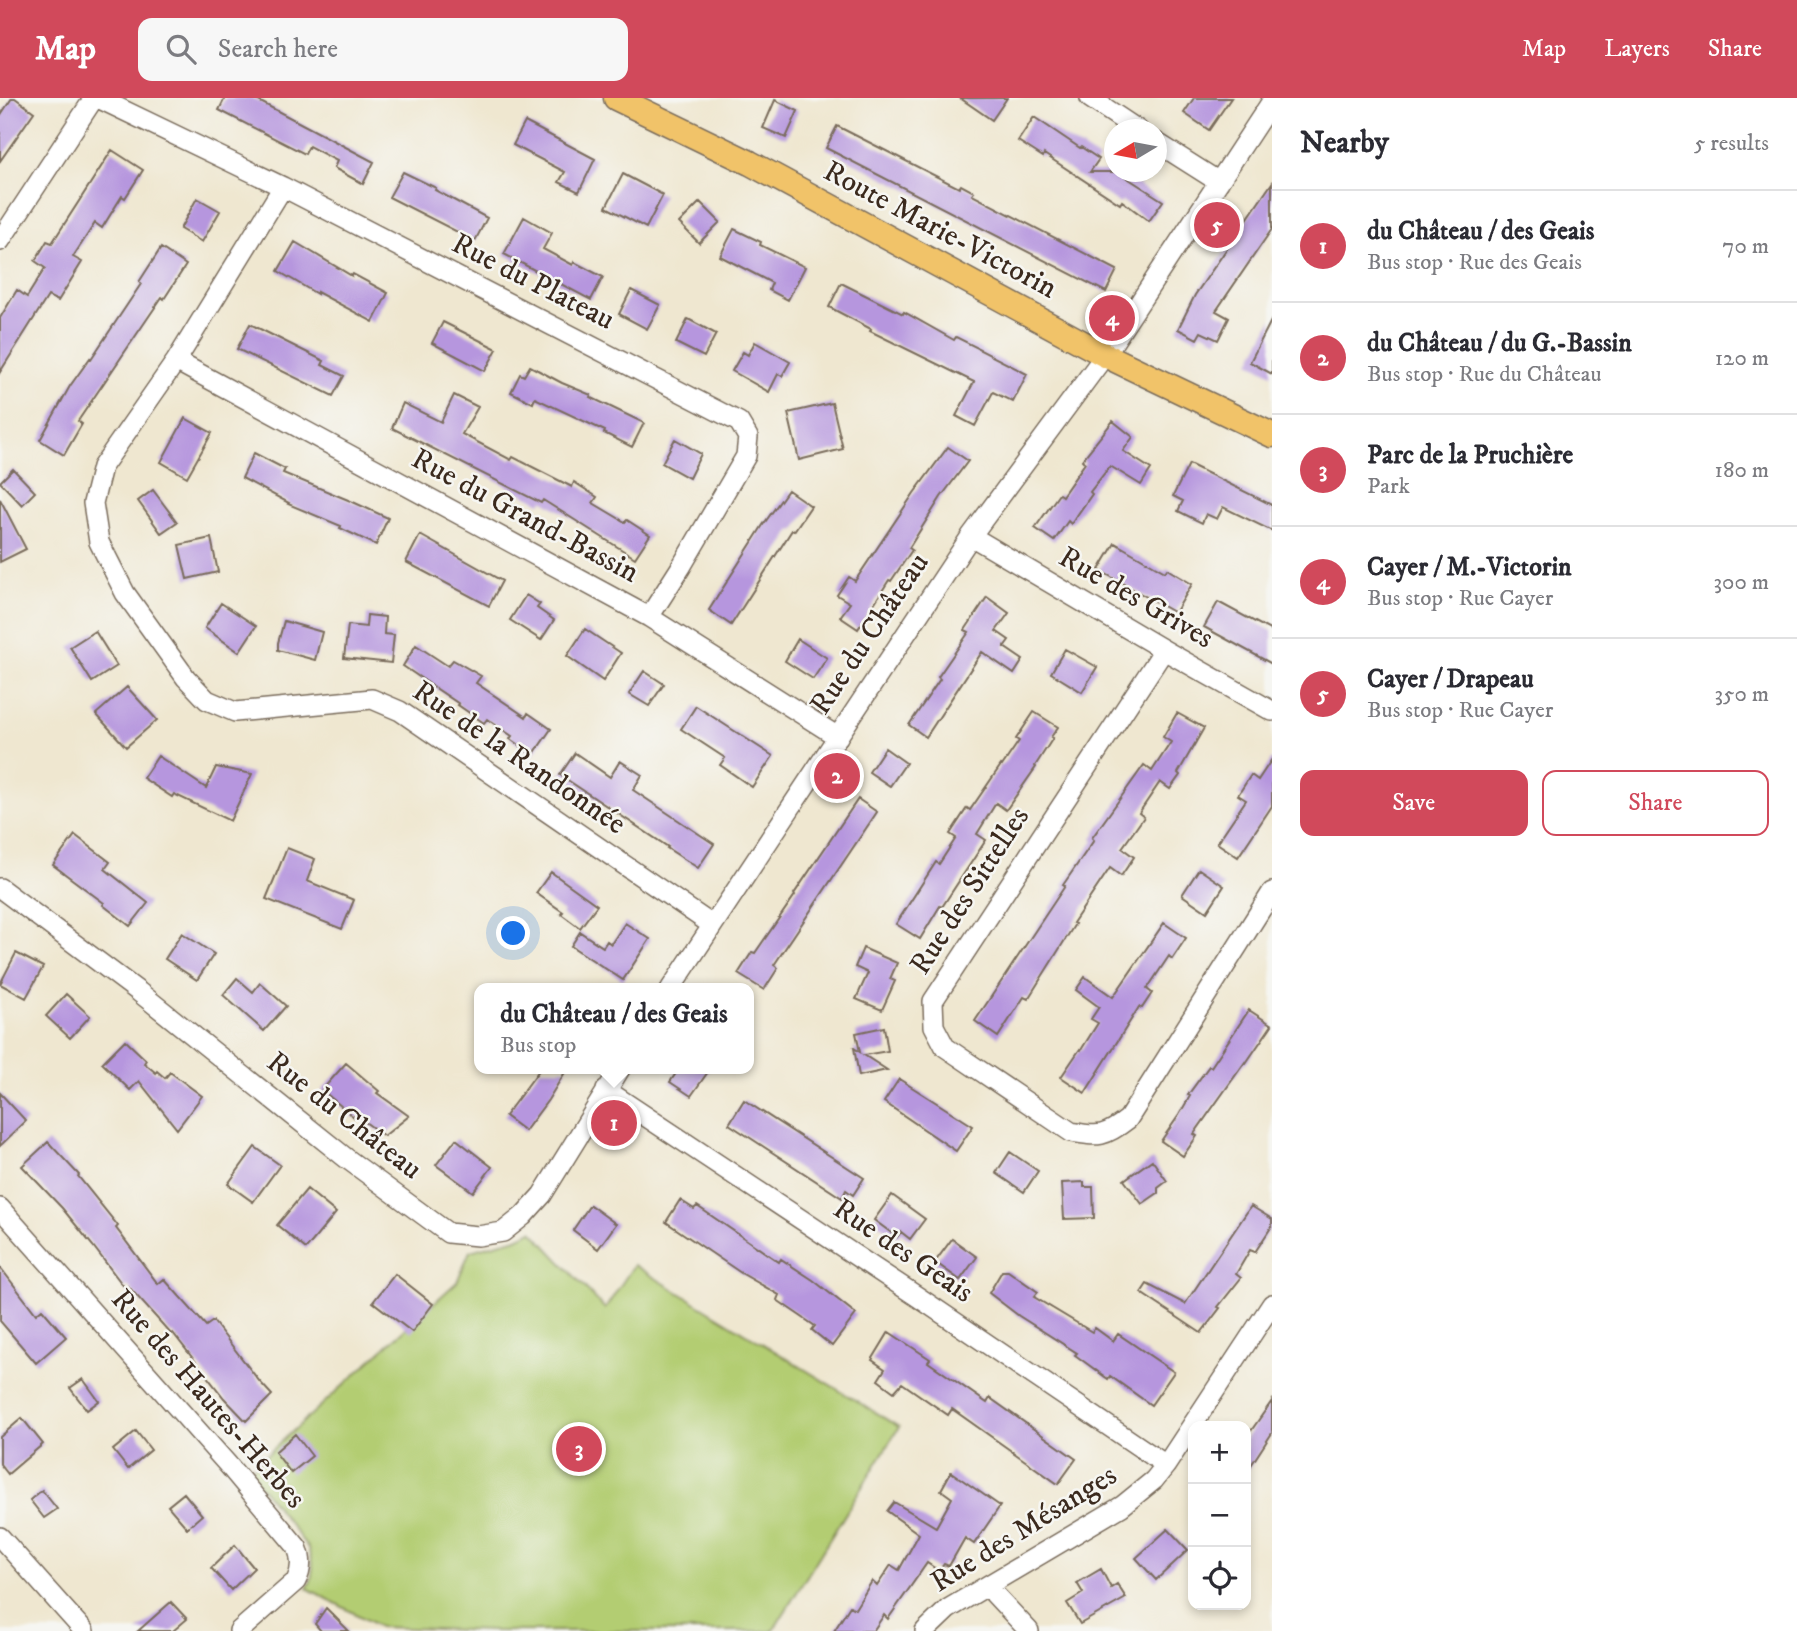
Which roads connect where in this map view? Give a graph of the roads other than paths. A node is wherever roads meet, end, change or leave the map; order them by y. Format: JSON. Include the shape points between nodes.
{"nodes":[{"id":1,"x":96,"y":98,"type":"edge"},
{"id":2,"x":616,"y":98,"type":"edge"},
{"id":3,"x":1090,"y":98,"type":"edge"},
{"id":4,"x":1272,"y":101,"type":"edge"},
{"id":5,"x":1122,"y":119,"type":"edge"},
{"id":6,"x":1167,"y":148,"type":"edge"},
{"id":7,"x":1219,"y":182,"type":"junction"},
{"id":8,"x":283,"y":187,"type":"junction"},
{"id":9,"x":0,"y":241,"type":"edge"},
{"id":10,"x":1105,"y":355,"type":"junction"},
{"id":11,"x":176,"y":360,"type":"junction"},
{"id":12,"x":1272,"y":435,"type":"edge"},
{"id":13,"x":971,"y":536,"type":"junction"},
{"id":14,"x":649,"y":617,"type":"junction"},
{"id":15,"x":1164,"y":650,"type":"junction"},
{"id":16,"x":1272,"y":711,"type":"edge"},
{"id":17,"x":838,"y":737,"type":"junction"},
{"id":18,"x":0,"y":888,"type":"edge"},
{"id":19,"x":1272,"y":892,"type":"edge"},
{"id":20,"x":712,"y":925,"type":"junction"},
{"id":21,"x":674,"y":983,"type":"edge"},
{"id":22,"x":617,"y":1074,"type":"edge"},
{"id":23,"x":606,"y":1090,"type":"junction"},
{"id":24,"x":0,"y":1208,"type":"edge"},
{"id":25,"x":1272,"y":1304,"type":"edge"},
{"id":26,"x":1166,"y":1465,"type":"junction"},
{"id":27,"x":0,"y":1537,"type":"edge"},
{"id":28,"x":987,"y":1586,"type":"junction"},
{"id":29,"x":84,"y":1631,"type":"edge"},
{"id":30,"x":239,"y":1631,"type":"edge"},
{"id":31,"x":925,"y":1631,"type":"edge"},
{"id":32,"x":1030,"y":1631,"type":"edge"}],
"edges":[{"from":1,"to":8,"type":"street","name":"Rue du Plateau"},
{"from":1,"to":9,"type":"street","name":"Rue du Plateau"},
{"from":2,"to":10,"type":"main road","name":"Route Marie-Victorin","via":[[750,163]]},
{"from":3,"to":5,"type":"street"},
{"from":4,"to":7,"type":"street","name":"Rue du Château"},
{"from":6,"to":7,"type":"street"},
{"from":7,"to":10,"type":"street","name":"Rue du Château"},
{"from":8,"to":11,"type":"street","name":"Rue de la Randonnée"},
{"from":8,"to":14,"type":"street","name":"Rue du Plateau","via":[[739,422],[748,436],[746,456]]},
{"from":10,"to":12,"type":"main road","name":"Route Marie-Victorin"},
{"from":10,"to":13,"type":"street","name":"Rue du Château"},
{"from":11,"to":14,"type":"street","name":"Rue du Grand-Bassin"},
{"from":11,"to":20,"type":"street","name":"Rue de la Randonnée","via":[[102,467],[93,503],[99,542],[125,593],[186,678],[207,700],[235,712],[372,699],[400,711]]},
{"from":13,"to":15,"type":"street","name":"Rue des Grives"},
{"from":13,"to":17,"type":"street","name":"Rue du Château"},
{"from":14,"to":17,"type":"street","name":"Rue du Grand-Bassin"},
{"from":15,"to":16,"type":"street","name":"Rue des Grives"},
{"from":15,"to":19,"type":"street","name":"Rue des Sittelles","via":[[933,1001],[934,1026],[945,1047],[1071,1132],[1110,1133],[1128,1119]]},
{"from":17,"to":20,"type":"street","name":"Rue du Château"},
{"from":18,"to":23,"type":"street","name":"Rue du Château","via":[[448,1233],[478,1236],[503,1231],[523,1216]]},
{"from":20,"to":21,"type":"street","name":"Rue du Château"},
{"from":22,"to":23,"type":"street","name":"Rue du Château"},
{"from":23,"to":26,"type":"street","name":"Rue des Geais"},
{"from":24,"to":30,"type":"street","name":"Rue des Hautes-Herbes","via":[[297,1547],[301,1562],[296,1581]]},
{"from":25,"to":26,"type":"street","name":"Rue des Mésanges"},
{"from":26,"to":28,"type":"street","name":"Rue des Mésanges","via":[[1122,1506]]},
{"from":27,"to":29,"type":"street"},
{"from":28,"to":31,"type":"street","name":"Rue des Mésanges","via":[[948,1609]]},
{"from":28,"to":32,"type":"street"}]}
